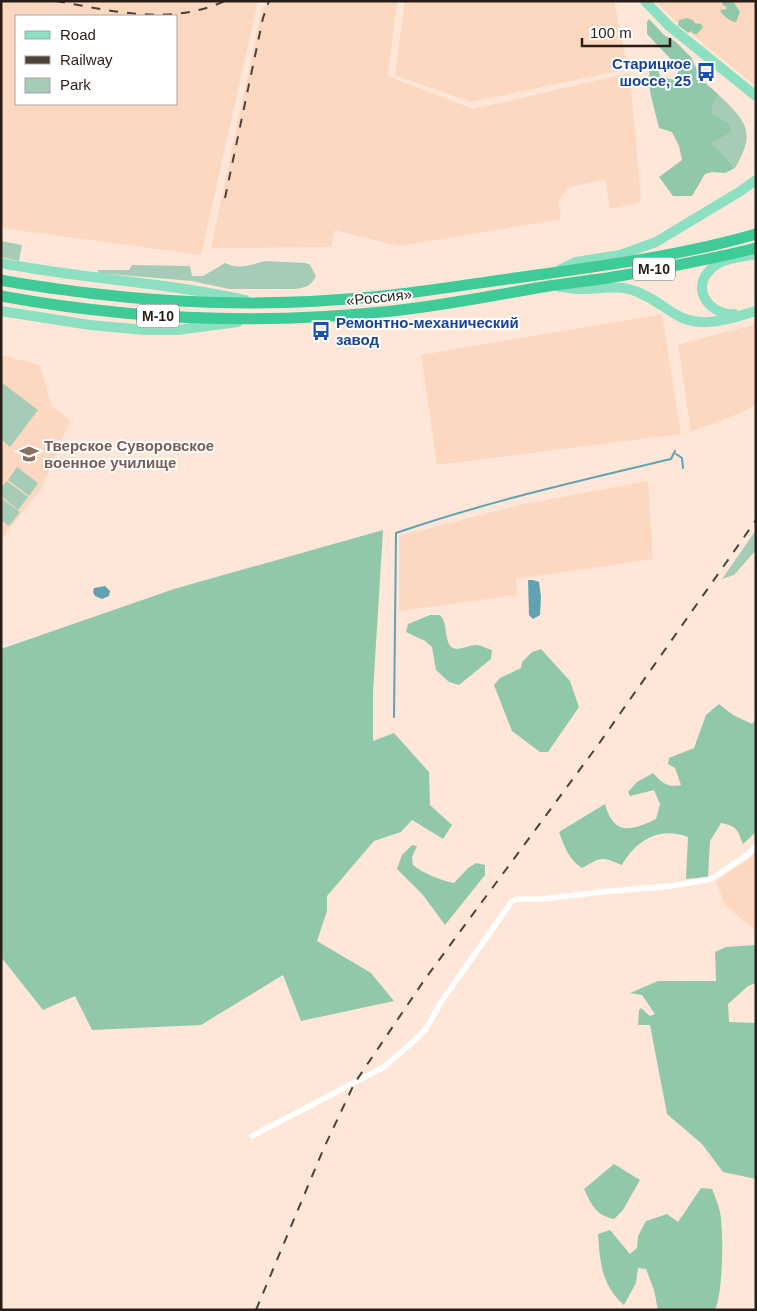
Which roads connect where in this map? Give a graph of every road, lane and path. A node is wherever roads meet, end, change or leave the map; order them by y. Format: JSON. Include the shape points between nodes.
{"nodes":[{"id":1,"x":645,"y":1,"type":"edge"},
{"id":2,"x":730,"y":74,"type":"junction"},
{"id":3,"x":756,"y":96,"type":"edge"},
{"id":4,"x":756,"y":103,"type":"edge"},
{"id":5,"x":756,"y":180,"type":"edge"},
{"id":6,"x":756,"y":234,"type":"edge"},
{"id":7,"x":756,"y":248,"type":"edge"},
{"id":8,"x":756,"y":254,"type":"edge"},
{"id":9,"x":1,"y":263,"type":"edge"},
{"id":10,"x":553,"y":272,"type":"junction"},
{"id":11,"x":1,"y":280,"type":"edge"},
{"id":12,"x":551,"y":286,"type":"junction"},
{"id":13,"x":1,"y":296,"type":"edge"},
{"id":14,"x":254,"y":302,"type":"junction"},
{"id":15,"x":1,"y":311,"type":"edge"},
{"id":16,"x":754,"y":312,"type":"edge"},
{"id":17,"x":254,"y":319,"type":"junction"},
{"id":18,"x":756,"y":846,"type":"edge"},
{"id":19,"x":252,"y":1136,"type":"dead end"}],
"edges":[{"from":1,"to":2,"type":"main road","via":[[668,25]]},
{"from":2,"to":3,"type":"main road"},
{"from":2,"to":4,"type":"main road"},
{"from":5,"to":10,"type":"main road","via":[[656,242],[620,255],[576,262]]},
{"from":6,"to":10,"type":"highway","name":"«Россия»","number":"М-10","via":[[663,255]]},
{"from":7,"to":12,"type":"highway","name":"«Россия»","number":"М-10"},
{"from":8,"to":16,"type":"main road","via":[[716,265],[707,273],[703,286],[705,300],[717,312]]},
{"from":9,"to":14,"type":"main road","via":[[61,274],[180,287]]},
{"from":10,"to":14,"type":"highway","name":"«Россия»","number":"М-10","via":[[382,296]]},
{"from":11,"to":14,"type":"highway","name":"«Россия»","number":"М-10","via":[[89,293]]},
{"from":12,"to":16,"type":"main road","via":[[628,289],[647,296],[677,316],[702,323]]},
{"from":12,"to":17,"type":"highway","name":"«Россия»","number":"М-10","via":[[384,312]]},
{"from":13,"to":17,"type":"highway","name":"«Россия»","number":"М-10","via":[[139,315]]},
{"from":15,"to":17,"type":"main road","via":[[145,330],[192,328]]},
{"from":18,"to":19,"type":"street","via":[[711,879],[671,886],[512,901],[426,1029],[414,1041],[384,1067]]}]}
